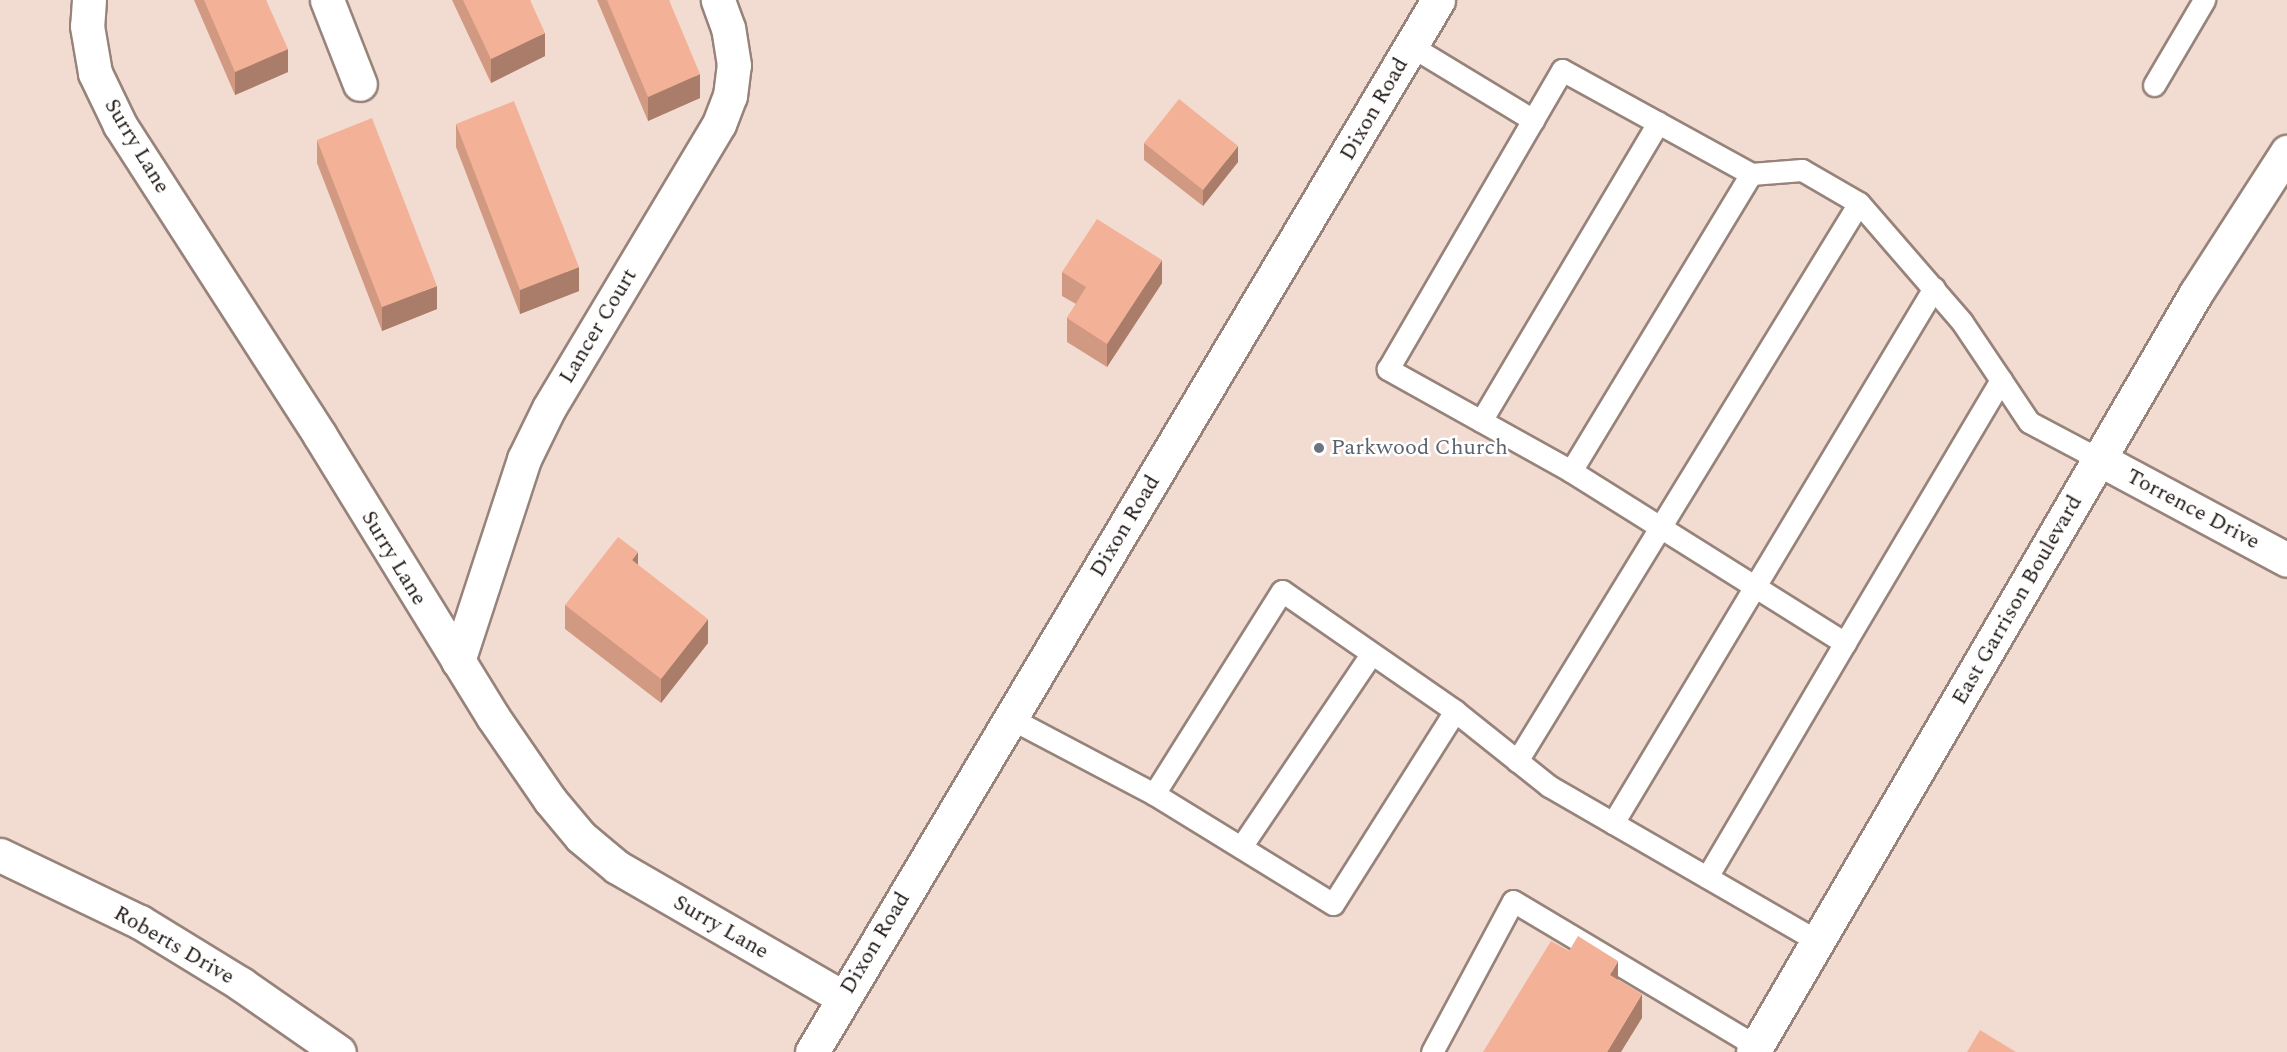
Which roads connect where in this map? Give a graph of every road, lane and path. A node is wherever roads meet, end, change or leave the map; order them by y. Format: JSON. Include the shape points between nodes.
{"nodes":[{"id":1,"x":89,"y":0,"type":"edge"},
{"id":2,"x":327,"y":0,"type":"edge"},
{"id":3,"x":718,"y":0,"type":"edge"},
{"id":4,"x":1438,"y":0,"type":"edge"},
{"id":5,"x":2204,"y":0,"type":"edge"},
{"id":6,"x":1411,"y":46,"type":"junction"},
{"id":7,"x":360,"y":84,"type":"dead end"},
{"id":8,"x":2154,"y":85,"type":"dead end"},
{"id":9,"x":1533,"y":120,"type":"junction"},
{"id":10,"x":1658,"y":123,"type":"junction"},
{"id":11,"x":2287,"y":152,"type":"edge"},
{"id":12,"x":1751,"y":174,"type":"junction"},
{"id":13,"x":1859,"y":203,"type":"junction"},
{"id":14,"x":1934,"y":288,"type":"junction"},
{"id":15,"x":2001,"y":380,"type":"junction"},
{"id":16,"x":1480,"y":421,"type":"junction"},
{"id":17,"x":2099,"y":459,"type":"junction"},
{"id":18,"x":1571,"y":471,"type":"junction"},
{"id":19,"x":1662,"y":528,"type":"junction"},
{"id":20,"x":2287,"y":560,"type":"edge"},
{"id":21,"x":1755,"y":586,"type":"junction"},
{"id":22,"x":1845,"y":643,"type":"junction"},
{"id":23,"x":1371,"y":654,"type":"junction"},
{"id":24,"x":458,"y":661,"type":"junction"},
{"id":25,"x":1455,"y":711,"type":"junction"},
{"id":26,"x":1010,"y":718,"type":"junction"},
{"id":27,"x":1517,"y":760,"type":"junction"},
{"id":28,"x":1154,"y":794,"type":"junction"},
{"id":29,"x":1613,"y":823,"type":"junction"},
{"id":30,"x":1241,"y":847,"type":"junction"},
{"id":31,"x":0,"y":855,"type":"edge"},
{"id":32,"x":1707,"y":877,"type":"junction"},
{"id":33,"x":1818,"y":941,"type":"junction"},
{"id":34,"x":842,"y":997,"type":"junction"},
{"id":35,"x":1754,"y":1049,"type":"edge"},
{"id":36,"x":339,"y":1052,"type":"edge"},
{"id":37,"x":812,"y":1052,"type":"edge"},
{"id":38,"x":1432,"y":1052,"type":"edge"}],
"edges":[{"from":1,"to":24,"type":"street","name":"Surry Lane","via":[[87,26],[95,73],[120,125],[309,419]]},
{"from":2,"to":7,"type":"street"},
{"from":3,"to":24,"type":"street","name":"Lancer Court","via":[[728,28],[734,65],[730,96],[719,124],[549,408],[524,459]]},
{"from":4,"to":6,"type":"street","name":"Dixon Road"},
{"from":5,"to":8,"type":"lane"},
{"from":6,"to":9,"type":"lane"},
{"from":6,"to":26,"type":"street","name":"Dixon Road"},
{"from":9,"to":10,"type":"lane","via":[[1562,70]]},
{"from":9,"to":16,"type":"lane","via":[[1389,369]]},
{"from":10,"to":12,"type":"lane"},
{"from":10,"to":16,"type":"lane"},
{"from":11,"to":17,"type":"street","name":"East Garrison Boulevard","via":[[2196,293]]},
{"from":12,"to":13,"type":"lane","via":[[1802,170]]},
{"from":12,"to":18,"type":"lane"},
{"from":13,"to":14,"type":"lane"},
{"from":13,"to":19,"type":"lane"},
{"from":14,"to":15,"type":"lane"},
{"from":14,"to":21,"type":"lane"},
{"from":15,"to":17,"type":"lane","via":[[2029,422]]},
{"from":15,"to":22,"type":"lane"},
{"from":16,"to":18,"type":"lane"},
{"from":17,"to":20,"type":"street","name":"Torrence Drive"},
{"from":17,"to":33,"type":"street","name":"East Garrison Boulevard"},
{"from":18,"to":19,"type":"lane"},
{"from":19,"to":21,"type":"lane"},
{"from":19,"to":27,"type":"lane"},
{"from":21,"to":22,"type":"lane"},
{"from":21,"to":29,"type":"lane"},
{"from":22,"to":32,"type":"lane"},
{"from":23,"to":25,"type":"lane"},
{"from":23,"to":28,"type":"lane","via":[[1282,591]]},
{"from":23,"to":30,"type":"lane"},
{"from":24,"to":34,"type":"street","name":"Surry Lane","via":[[537,782],[581,837],[617,867]]},
{"from":25,"to":27,"type":"lane"},
{"from":25,"to":30,"type":"lane","via":[[1333,904]]},
{"from":26,"to":28,"type":"lane"},
{"from":26,"to":34,"type":"street","name":"Dixon Road"},
{"from":27,"to":29,"type":"lane","via":[[1549,786]]},
{"from":28,"to":30,"type":"lane"},
{"from":29,"to":32,"type":"lane"},
{"from":31,"to":36,"type":"street","name":"Roberts Drive","via":[[140,922],[241,984]]},
{"from":32,"to":33,"type":"lane"},
{"from":33,"to":35,"type":"street","name":"East Garrison Boulevard"},
{"from":34,"to":37,"type":"street","name":"Dixon Road"},
{"from":35,"to":38,"type":"lane","via":[[1513,902]]}]}
